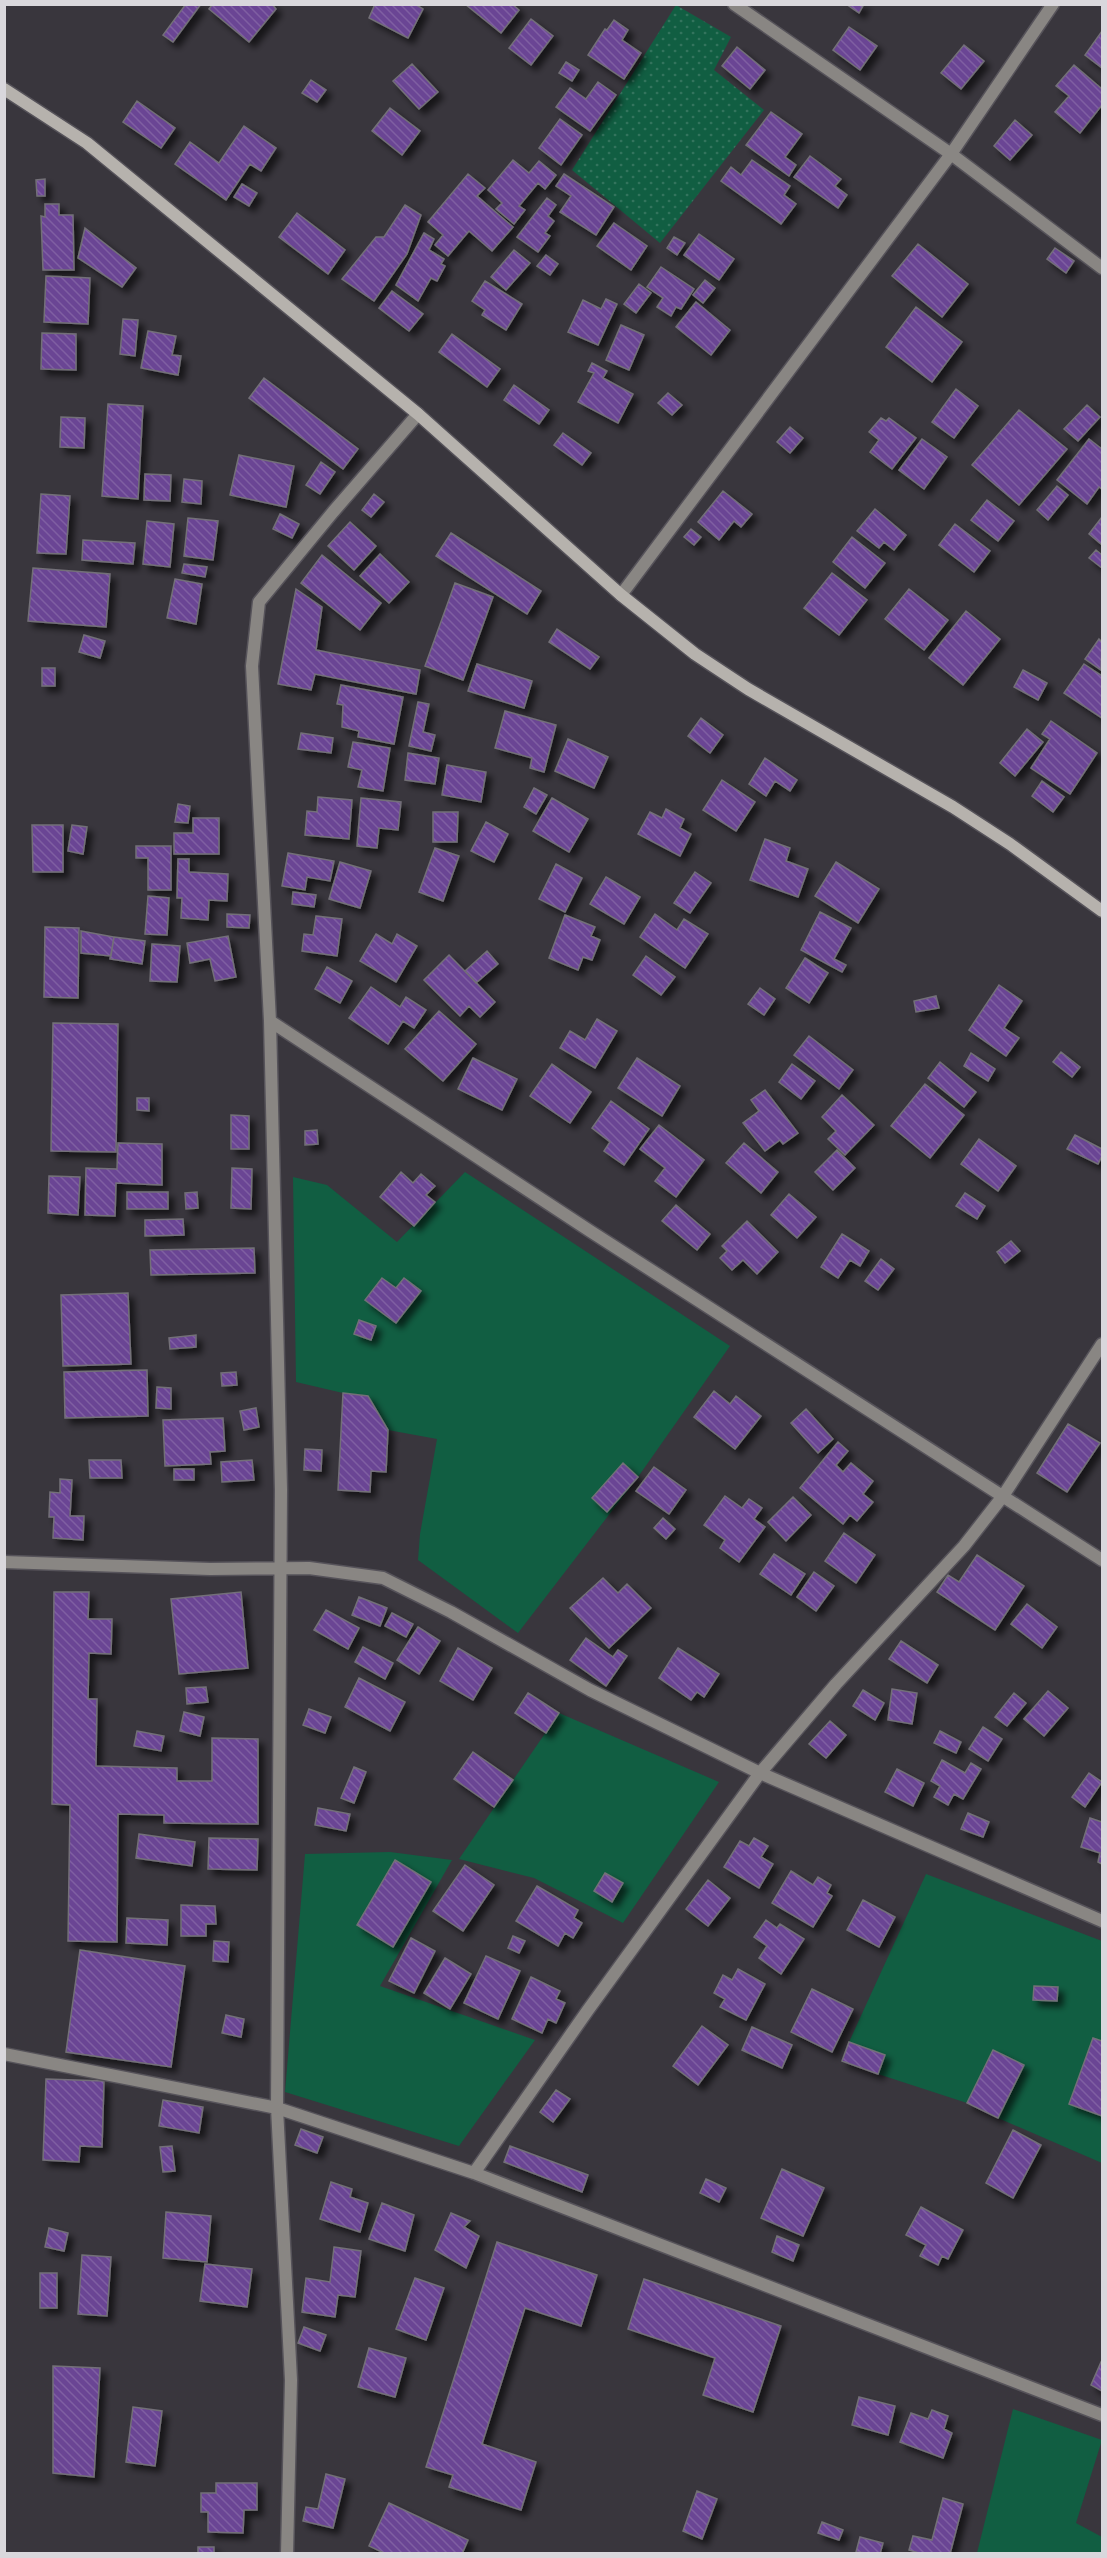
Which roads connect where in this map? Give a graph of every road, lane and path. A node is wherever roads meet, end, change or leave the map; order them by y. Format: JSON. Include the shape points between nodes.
{"nodes":[{"id":1,"x":734,"y":4,"type":"edge"},
{"id":2,"x":1053,"y":4,"type":"edge"},
{"id":3,"x":4,"y":89,"type":"edge"},
{"id":4,"x":951,"y":154,"type":"junction"},
{"id":5,"x":1102,"y":268,"type":"edge"},
{"id":6,"x":418,"y":414,"type":"junction"},
{"id":7,"x":621,"y":595,"type":"junction"},
{"id":8,"x":1102,"y":911,"type":"edge"},
{"id":9,"x":270,"y":1021,"type":"junction"},
{"id":10,"x":1102,"y":1344,"type":"edge"},
{"id":11,"x":1003,"y":1496,"type":"junction"},
{"id":12,"x":1102,"y":1560,"type":"edge"},
{"id":13,"x":4,"y":1562,"type":"edge"},
{"id":14,"x":282,"y":1569,"type":"junction"},
{"id":15,"x":760,"y":1773,"type":"junction"},
{"id":16,"x":1102,"y":1921,"type":"edge"},
{"id":17,"x":4,"y":2054,"type":"edge"},
{"id":18,"x":277,"y":2108,"type":"junction"},
{"id":19,"x":474,"y":2173,"type":"junction"},
{"id":20,"x":1102,"y":2415,"type":"edge"},
{"id":21,"x":287,"y":2553,"type":"edge"}],
"edges":[{"from":1,"to":4,"type":"street"},
{"from":2,"to":4,"type":"street"},
{"from":3,"to":6,"type":"street","via":[[87,144]]},
{"from":4,"to":5,"type":"street"},
{"from":4,"to":7,"type":"street"},
{"from":6,"to":7,"type":"street"},
{"from":6,"to":9,"type":"street","via":[[259,602],[252,666]]},
{"from":7,"to":8,"type":"street","via":[[739,683],[953,807]]},
{"from":9,"to":11,"type":"street"},
{"from":9,"to":14,"type":"street"},
{"from":10,"to":11,"type":"street"},
{"from":11,"to":12,"type":"street"},
{"from":11,"to":15,"type":"street","via":[[964,1546]]},
{"from":13,"to":14,"type":"street"},
{"from":14,"to":15,"type":"street","via":[[309,1568],[383,1578],[590,1690]]},
{"from":14,"to":18,"type":"street"},
{"from":15,"to":16,"type":"street"},
{"from":15,"to":19,"type":"street"},
{"from":17,"to":18,"type":"street"},
{"from":18,"to":19,"type":"street"},
{"from":18,"to":21,"type":"street","via":[[291,2380]]},
{"from":19,"to":20,"type":"street"}]}
